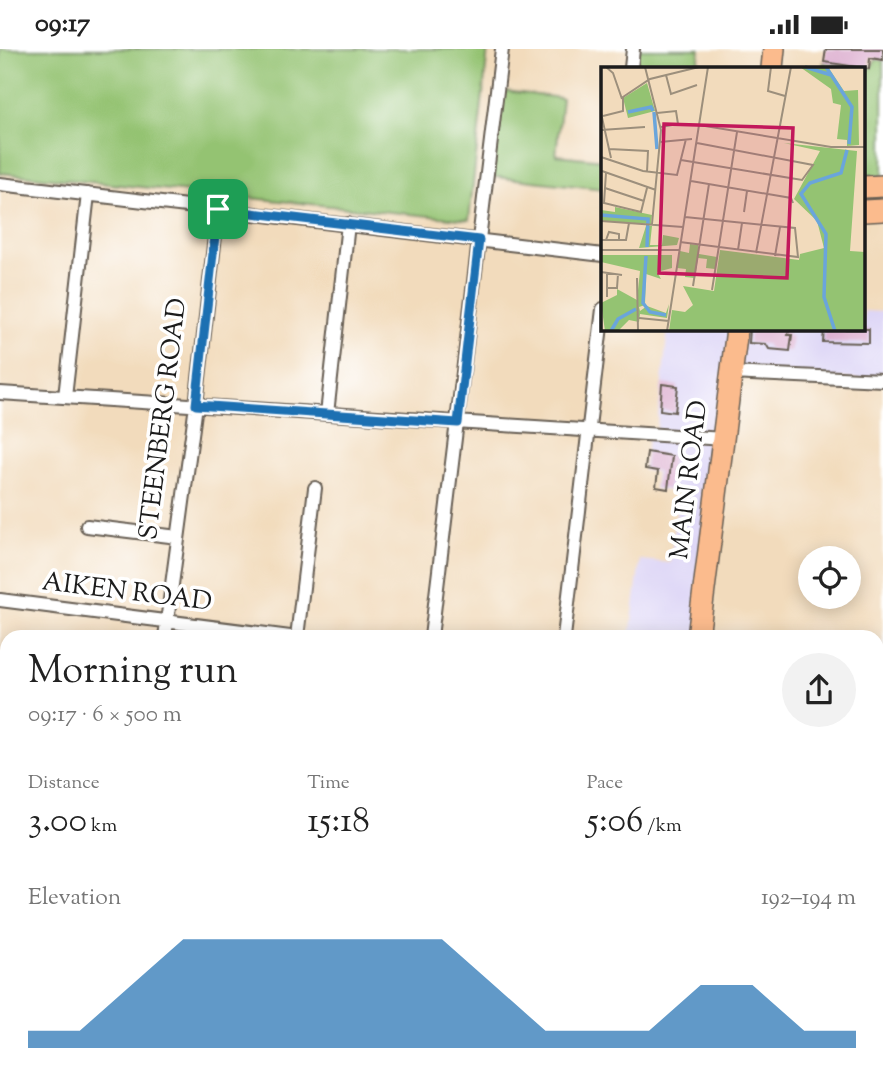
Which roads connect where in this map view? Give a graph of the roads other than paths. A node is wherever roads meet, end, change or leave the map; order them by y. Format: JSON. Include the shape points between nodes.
{"nodes":[{"id":1,"x":502,"y":49,"type":"edge"},
{"id":2,"x":633,"y":49,"type":"edge"},
{"id":3,"x":774,"y":49,"type":"edge"},
{"id":4,"x":631,"y":67,"type":"edge"},
{"id":5,"x":772,"y":67,"type":"edge"},
{"id":6,"x":0,"y":184,"type":"edge"},
{"id":7,"x":88,"y":194,"type":"junction"},
{"id":8,"x":218,"y":209,"type":"junction"},
{"id":9,"x":348,"y":224,"type":"junction"},
{"id":10,"x":479,"y":240,"type":"junction"},
{"id":11,"x":601,"y":255,"type":"edge"},
{"id":12,"x":601,"y":327,"type":"edge"},
{"id":13,"x":737,"y":331,"type":"edge"},
{"id":14,"x":731,"y":373,"type":"junction"},
{"id":15,"x":883,"y":380,"type":"edge"},
{"id":16,"x":0,"y":393,"type":"edge"},
{"id":17,"x":65,"y":397,"type":"junction"},
{"id":18,"x":196,"y":405,"type":"junction"},
{"id":19,"x":327,"y":414,"type":"junction"},
{"id":20,"x":458,"y":423,"type":"junction"},
{"id":21,"x":589,"y":432,"type":"junction"},
{"id":22,"x":724,"y":439,"type":"junction"},
{"id":23,"x":315,"y":488,"type":"dead end"},
{"id":24,"x":87,"y":526,"type":"dead end"},
{"id":25,"x":178,"y":537,"type":"junction"},
{"id":26,"x":0,"y":600,"type":"edge"},
{"id":27,"x":167,"y":622,"type":"junction"},
{"id":28,"x":166,"y":630,"type":"edge"},
{"id":29,"x":233,"y":630,"type":"edge"},
{"id":30,"x":298,"y":630,"type":"edge"},
{"id":31,"x":432,"y":630,"type":"edge"},
{"id":32,"x":565,"y":630,"type":"edge"},
{"id":33,"x":699,"y":630,"type":"edge"}],
"edges":[{"from":1,"to":10,"type":"street"},
{"from":2,"to":4,"type":"street"},
{"from":3,"to":5,"type":"main road"},
{"from":6,"to":7,"type":"street"},
{"from":7,"to":8,"type":"street"},
{"from":7,"to":17,"type":"street"},
{"from":8,"to":9,"type":"street"},
{"from":8,"to":18,"type":"street","name":"STEENBERG ROAD"},
{"from":9,"to":10,"type":"street"},
{"from":9,"to":19,"type":"street"},
{"from":10,"to":11,"type":"street"},
{"from":10,"to":20,"type":"street"},
{"from":12,"to":21,"type":"street"},
{"from":13,"to":14,"type":"main road","name":"MAIN ROAD"},
{"from":14,"to":15,"type":"street"},
{"from":14,"to":22,"type":"main road","name":"MAIN ROAD"},
{"from":16,"to":17,"type":"street"},
{"from":17,"to":18,"type":"street"},
{"from":18,"to":19,"type":"street"},
{"from":18,"to":25,"type":"street","name":"STEENBERG ROAD"},
{"from":19,"to":20,"type":"street"},
{"from":20,"to":21,"type":"street"},
{"from":20,"to":31,"type":"street"},
{"from":21,"to":22,"type":"street"},
{"from":21,"to":32,"type":"street"},
{"from":22,"to":33,"type":"main road","name":"MAIN ROAD"},
{"from":23,"to":30,"type":"street"},
{"from":24,"to":25,"type":"street"},
{"from":25,"to":27,"type":"street","name":"STEENBERG ROAD"},
{"from":26,"to":27,"type":"street","name":"AIKEN ROAD"},
{"from":27,"to":28,"type":"street","name":"STEENBERG ROAD"},
{"from":27,"to":29,"type":"street","name":"AIKEN ROAD"}]}
